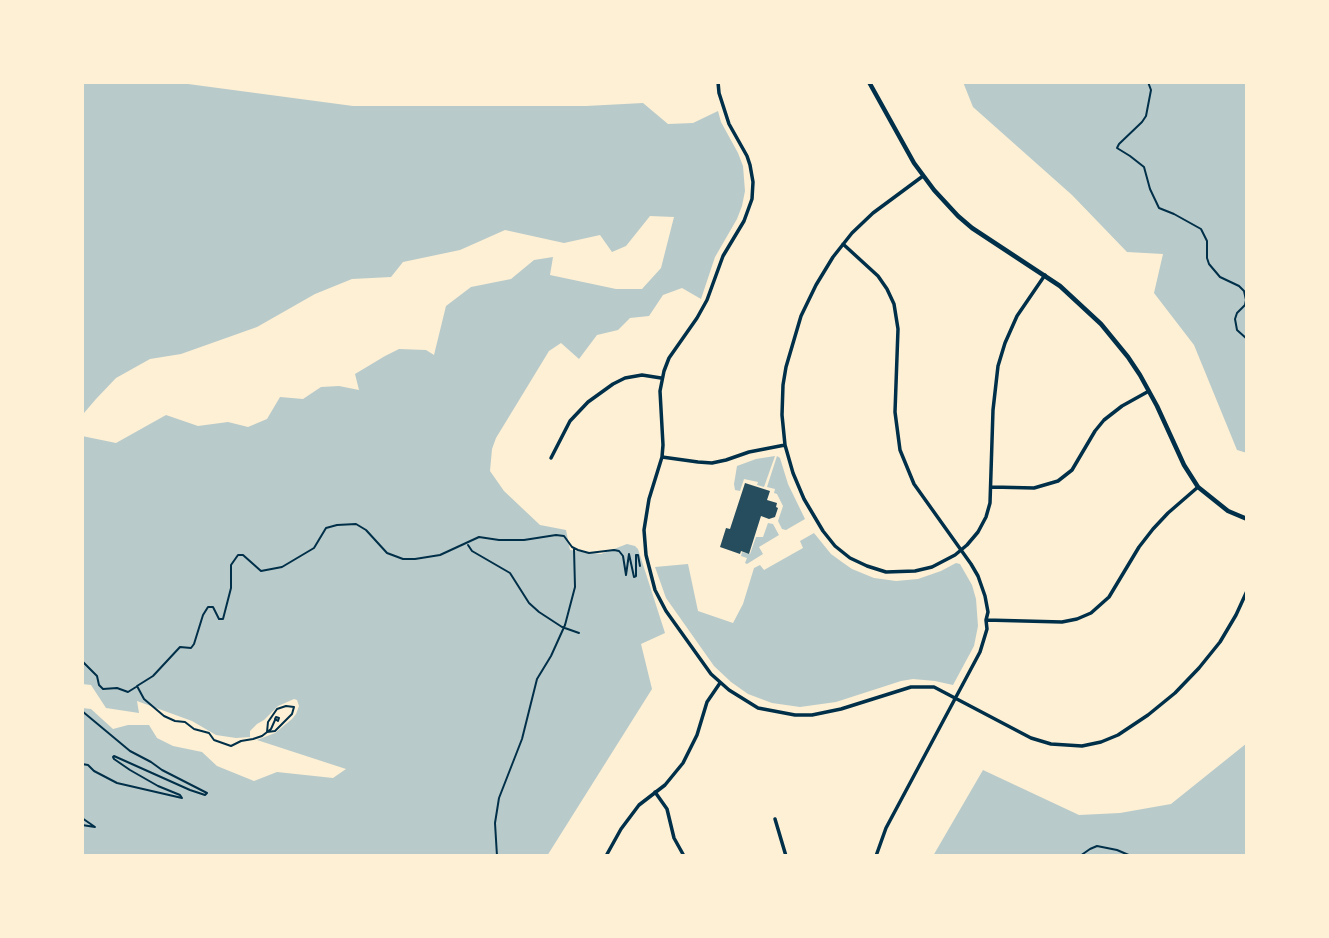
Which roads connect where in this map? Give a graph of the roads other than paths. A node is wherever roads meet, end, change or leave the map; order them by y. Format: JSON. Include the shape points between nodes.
{"nodes":[{"id":1,"x":718,"y":82,"type":"edge"},
{"id":2,"x":869,"y":82,"type":"edge"},
{"id":3,"x":923,"y":176,"type":"junction"},
{"id":4,"x":843,"y":244,"type":"junction"},
{"id":5,"x":1045,"y":275,"type":"junction"},
{"id":6,"x":662,"y":377,"type":"junction"},
{"id":7,"x":1149,"y":391,"type":"junction"},
{"id":8,"x":785,"y":445,"type":"junction"},
{"id":9,"x":662,"y":457,"type":"junction"},
{"id":10,"x":551,"y":458,"type":"dead end"},
{"id":11,"x":992,"y":487,"type":"junction"},
{"id":12,"x":1198,"y":487,"type":"junction"},
{"id":13,"x":1247,"y":519,"type":"edge"},
{"id":14,"x":961,"y":550,"type":"junction"},
{"id":15,"x":1247,"y":591,"type":"edge"},
{"id":16,"x":986,"y":620,"type":"junction"},
{"id":17,"x":720,"y":683,"type":"junction"},
{"id":18,"x":956,"y":698,"type":"junction"},
{"id":19,"x":655,"y":792,"type":"junction"},
{"id":20,"x":775,"y":819,"type":"dead end"},
{"id":21,"x":606,"y":856,"type":"edge"},
{"id":22,"x":684,"y":856,"type":"edge"},
{"id":23,"x":786,"y":856,"type":"edge"},
{"id":24,"x":876,"y":856,"type":"edge"}],
"edges":[{"from":1,"to":6,"type":"street","via":[[729,124],[750,164],[752,199],[707,300],[669,358]]},
{"from":2,"to":3,"type":"street"},
{"from":3,"to":4,"type":"street","via":[[873,213]]},
{"from":3,"to":5,"type":"street","via":[[972,228]]},
{"from":4,"to":8,"type":"street","via":[[812,292],[790,350],[782,400]]},
{"from":4,"to":14,"type":"street","via":[[878,276],[894,304],[900,450],[914,484]]},
{"from":5,"to":7,"type":"street","via":[[1101,324]]},
{"from":5,"to":11,"type":"street","via":[[1014,323],[998,366]]},
{"from":6,"to":9,"type":"street"},
{"from":6,"to":10,"type":"street","via":[[631,376],[596,396],[570,421]]},
{"from":7,"to":11,"type":"street","via":[[1104,420],[1072,470],[1058,481],[1034,488]]},
{"from":7,"to":12,"type":"street"},
{"from":8,"to":9,"type":"street","via":[[712,463]]},
{"from":8,"to":14,"type":"street","via":[[804,499],[823,531],[858,562],[905,573],[940,563]]},
{"from":9,"to":17,"type":"street","via":[[645,517],[648,568],[666,611]]},
{"from":11,"to":14,"type":"street","via":[[983,524]]},
{"from":12,"to":13,"type":"street","via":[[1228,511]]},
{"from":12,"to":16,"type":"street","via":[[1153,529],[1109,597],[1091,613],[1062,622]]},
{"from":14,"to":16,"type":"street","via":[[983,588]]},
{"from":15,"to":18,"type":"street","via":[[1224,635],[1188,680],[1136,723],[1101,742],[1072,746],[1041,742]]},
{"from":16,"to":18,"type":"street","via":[[983,645]]},
{"from":17,"to":18,"type":"street","via":[[758,708],[795,715],[841,709],[916,686],[939,689]]},
{"from":17,"to":19,"type":"street","via":[[706,702],[688,754]]},
{"from":18,"to":24,"type":"street","via":[[886,828]]},
{"from":19,"to":21,"type":"street","via":[[634,812]]},
{"from":19,"to":22,"type":"street","via":[[667,809]]},
{"from":20,"to":23,"type":"street"}]}
